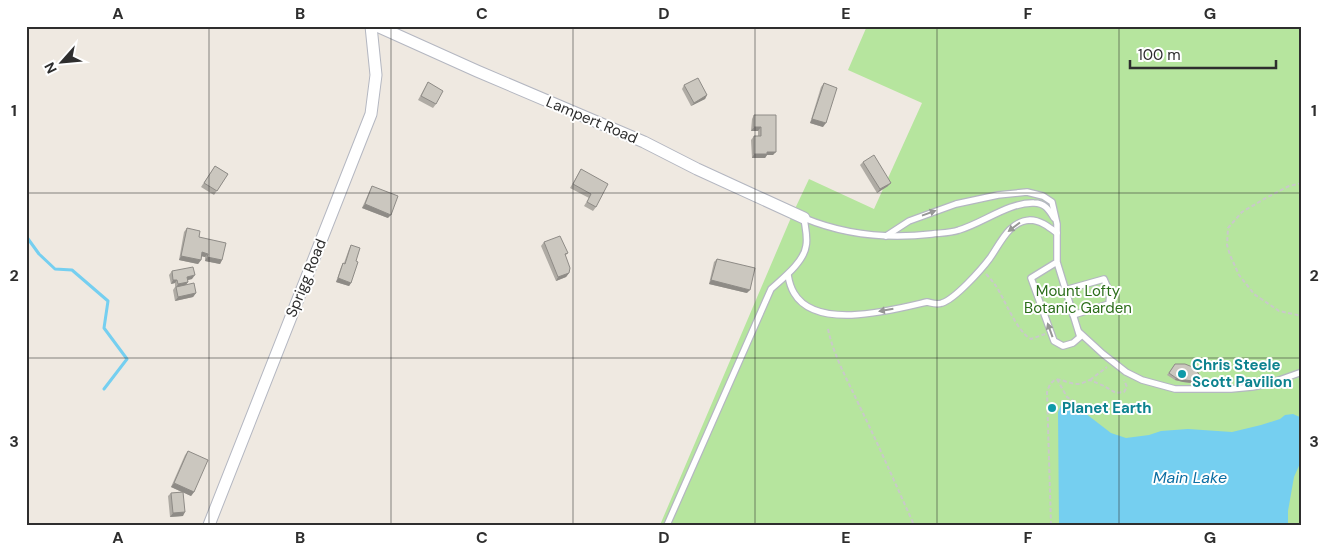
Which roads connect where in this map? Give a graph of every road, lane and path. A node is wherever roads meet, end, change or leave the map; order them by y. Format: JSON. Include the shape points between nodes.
{"nodes":[{"id":1,"x":370,"y":26,"type":"edge"},
{"id":2,"x":377,"y":26,"type":"edge"},
{"id":3,"x":1302,"y":183,"type":"edge"},
{"id":4,"x":804,"y":218,"type":"junction"},
{"id":5,"x":1057,"y":224,"type":"junction"},
{"id":6,"x":1057,"y":233,"type":"junction"},
{"id":7,"x":886,"y":236,"type":"junction"},
{"id":8,"x":1057,"y":262,"type":"junction"},
{"id":9,"x":981,"y":268,"type":"junction"},
{"id":10,"x":788,"y":275,"type":"junction"},
{"id":11,"x":1065,"y":290,"type":"junction"},
{"id":12,"x":1073,"y":315,"type":"junction"},
{"id":13,"x":1302,"y":316,"type":"edge"},
{"id":14,"x":828,"y":329,"type":"dead end"},
{"id":15,"x":1078,"y":330,"type":"junction"},
{"id":16,"x":1050,"y":331,"type":"junction"},
{"id":17,"x":1112,"y":362,"type":"junction"},
{"id":18,"x":1302,"y":372,"type":"edge"},
{"id":19,"x":1122,"y":376,"type":"dead end"},
{"id":20,"x":1057,"y":379,"type":"junction"},
{"id":21,"x":1090,"y":380,"type":"junction"},
{"id":22,"x":1092,"y":413,"type":"dead end"},
{"id":23,"x":209,"y":525,"type":"edge"},
{"id":24,"x":667,"y":525,"type":"edge"},
{"id":25,"x":914,"y":525,"type":"edge"},
{"id":26,"x":1051,"y":525,"type":"edge"}],
"edges":[{"from":1,"to":23,"type":"street","name":"Sprigg Road","via":[[376,75],[371,114]]},
{"from":2,"to":4,"type":"street","name":"Lampert Road","via":[[644,142]]},
{"from":3,"to":13,"type":"path","via":[[1289,186],[1242,212],[1228,228],[1227,245],[1239,275],[1254,294],[1279,311]]},
{"from":4,"to":7,"type":"lane","via":[[836,229]]},
{"from":4,"to":10,"type":"lane","via":[[805,250]]},
{"from":5,"to":6,"type":"lane"},
{"from":5,"to":7,"type":"lane","via":[[1048,208],[1037,202],[1011,208],[951,232]]},
{"from":7,"to":5,"type":"lane","one_way":true,"via":[[909,221],[956,204],[1016,192],[1043,196],[1052,202]]},
{"from":6,"to":8,"type":"lane"},
{"from":6,"to":9,"type":"lane","one_way":true,"via":[[1041,222],[1022,221],[1008,231]]},
{"from":8,"to":11,"type":"lane"},
{"from":16,"to":8,"type":"lane","one_way":true,"via":[[1031,278]]},
{"from":9,"to":10,"type":"lane","one_way":true,"via":[[960,290],[941,303],[927,302],[852,314],[832,314],[808,308],[793,293]]},
{"from":9,"to":16,"type":"path","via":[[995,284],[1027,337],[1031,339]]},
{"from":10,"to":24,"type":"lane","via":[[771,289]]},
{"from":11,"to":12,"type":"lane"},
{"from":11,"to":12,"type":"lane","via":[[1104,279],[1110,294],[1109,304]]},
{"from":12,"to":15,"type":"lane"},
{"from":14,"to":25,"type":"path","via":[[844,376]]},
{"from":15,"to":16,"type":"lane","via":[[1080,337],[1063,346],[1054,341]]},
{"from":15,"to":17,"type":"lane"},
{"from":17,"to":18,"type":"lane","via":[[1135,377],[1175,389],[1252,387]]},
{"from":17,"to":21,"type":"path"},
{"from":19,"to":21,"type":"path","via":[[1127,387],[1124,392],[1116,393]]},
{"from":20,"to":21,"type":"path","via":[[1079,384]]},
{"from":20,"to":22,"type":"path","via":[[1067,397]]},
{"from":20,"to":26,"type":"path","via":[[1047,392]]}]}
